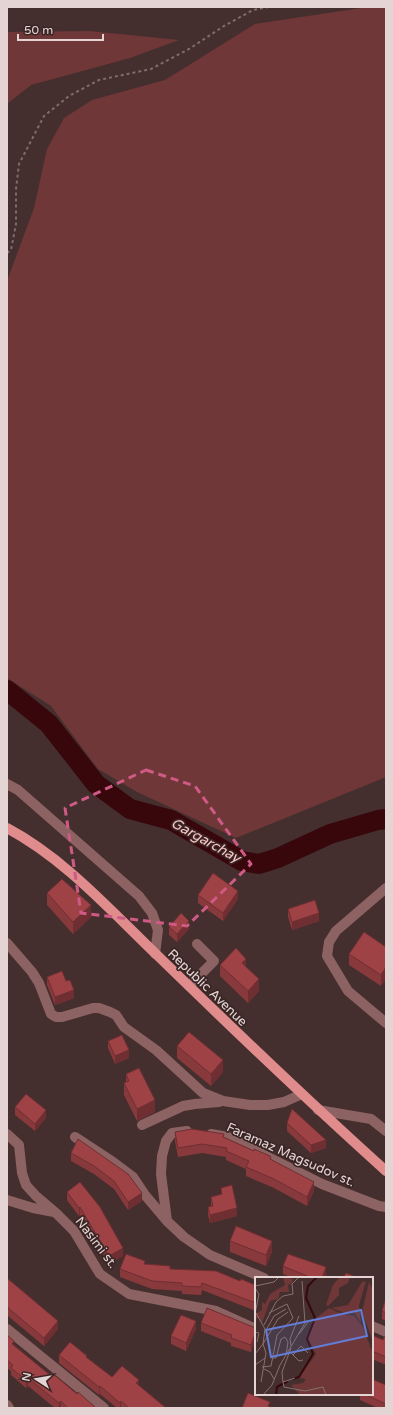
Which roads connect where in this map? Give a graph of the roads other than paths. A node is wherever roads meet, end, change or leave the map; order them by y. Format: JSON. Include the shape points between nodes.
{"nodes":[{"id":1,"x":7,"y":784,"type":"edge"},
{"id":2,"x":7,"y":828,"type":"edge"},
{"id":3,"x":386,"y":888,"type":"edge"},
{"id":4,"x":7,"y":943,"type":"edge"},
{"id":5,"x":197,"y":944,"type":"dead end"},
{"id":6,"x":155,"y":954,"type":"junction"},
{"id":7,"x":189,"y":986,"type":"junction"},
{"id":8,"x":386,"y":1023,"type":"edge"},
{"id":9,"x":302,"y":1094,"type":"junction"},
{"id":10,"x":223,"y":1101,"type":"junction"},
{"id":11,"x":318,"y":1110,"type":"junction"},
{"id":12,"x":142,"y":1125,"type":"dead end"},
{"id":13,"x":386,"y":1131,"type":"edge"},
{"id":14,"x":7,"y":1134,"type":"edge"},
{"id":15,"x":75,"y":1137,"type":"dead end"},
{"id":16,"x":386,"y":1171,"type":"edge"},
{"id":17,"x":7,"y":1200,"type":"edge"},
{"id":18,"x":386,"y":1207,"type":"edge"},
{"id":19,"x":56,"y":1213,"type":"junction"},
{"id":20,"x":167,"y":1221,"type":"junction"},
{"id":21,"x":262,"y":1277,"type":"edge"},
{"id":22,"x":373,"y":1326,"type":"edge"},
{"id":23,"x":7,"y":1329,"type":"edge"},
{"id":24,"x":255,"y":1329,"type":"edge"},
{"id":25,"x":386,"y":1332,"type":"edge"},
{"id":26,"x":7,"y":1404,"type":"edge"},
{"id":27,"x":9,"y":1408,"type":"edge"},
{"id":28,"x":104,"y":1408,"type":"edge"}],
"edges":[{"from":1,"to":6,"type":"street","via":[[18,790],[139,896],[152,913],[158,930]]},
{"from":2,"to":6,"type":"main road","name":"Republic Avenue","via":[[50,856],[97,896]]},
{"from":3,"to":8,"type":"street","via":[[336,931],[329,942],[327,956],[348,991]]},
{"from":4,"to":10,"type":"street","via":[[39,983],[51,1014],[62,1017],[99,1008],[116,1015],[124,1027],[156,1050],[203,1093]]},
{"from":5,"to":7,"type":"street","via":[[214,961]]},
{"from":6,"to":7,"type":"main road","name":"Republic Avenue"},
{"from":7,"to":9,"type":"main road","name":"Republic Avenue"},
{"from":9,"to":10,"type":"street","via":[[284,1102],[268,1105]]},
{"from":9,"to":11,"type":"main road","name":"Republic Avenue"},
{"from":10,"to":12,"type":"street","via":[[183,1106]]},
{"from":11,"to":13,"type":"street","via":[[371,1119]]},
{"from":11,"to":16,"type":"main road","name":"Republic Avenue"},
{"from":14,"to":19,"type":"street","name":"Nasimi st.","via":[[18,1145],[26,1185]]},
{"from":15,"to":20,"type":"street","via":[[133,1177]]},
{"from":17,"to":19,"type":"street"},
{"from":18,"to":20,"type":"street","name":"Faramaz Magsudov st.","via":[[322,1184],[228,1137],[183,1131],[172,1133],[166,1141],[162,1156],[161,1174]]},
{"from":19,"to":24,"type":"street","name":"Nasimi st.","via":[[74,1231],[100,1274],[129,1294],[216,1311]]},
{"from":20,"to":21,"type":"street","via":[[184,1237],[210,1255]]},
{"from":22,"to":25,"type":"street"},
{"from":23,"to":28,"type":"street"},
{"from":26,"to":27,"type":"street"}]}
